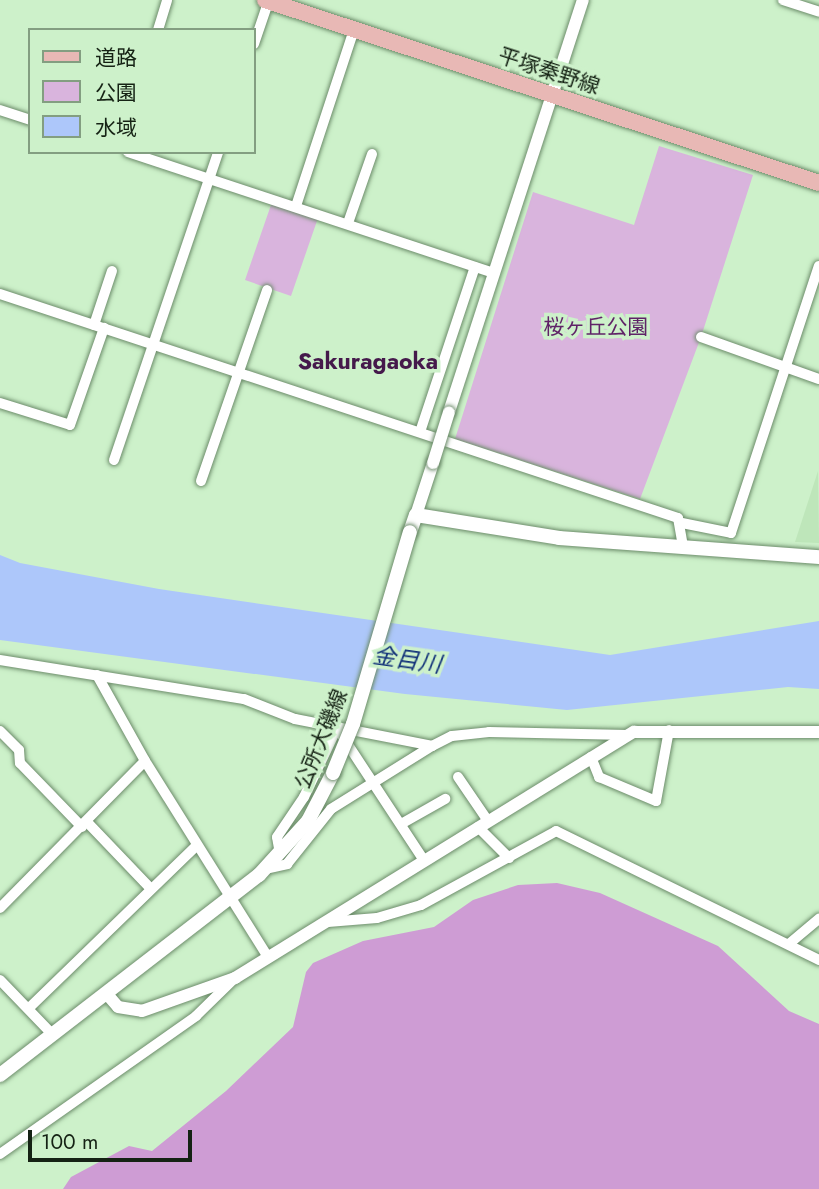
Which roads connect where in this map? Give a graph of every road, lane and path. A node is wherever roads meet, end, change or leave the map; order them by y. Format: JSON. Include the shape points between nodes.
{"nodes":[{"id":1,"x":167,"y":0,"type":"edge"},
{"id":2,"x":267,"y":0,"type":"edge"},
{"id":3,"x":583,"y":0,"type":"edge"},
{"id":4,"x":783,"y":0,"type":"edge"},
{"id":5,"x":819,"y":12,"type":"edge"},
{"id":6,"x":159,"y":28,"type":"edge"},
{"id":7,"x":354,"y":30,"type":"junction"},
{"id":8,"x":256,"y":37,"type":"edge"},
{"id":9,"x":551,"y":94,"type":"junction"},
{"id":10,"x":0,"y":110,"type":"edge"},
{"id":11,"x":28,"y":119,"type":"edge"},
{"id":12,"x":134,"y":154,"type":"edge"},
{"id":13,"x":217,"y":154,"type":"edge"},
{"id":14,"x":372,"y":154,"type":"dead end"},
{"id":15,"x":209,"y":179,"type":"junction"},
{"id":16,"x":819,"y":183,"type":"edge"},
{"id":17,"x":296,"y":206,"type":"junction"},
{"id":18,"x":348,"y":223,"type":"junction"},
{"id":19,"x":819,"y":266,"type":"edge"},
{"id":20,"x":475,"y":267,"type":"junction"},
{"id":21,"x":112,"y":271,"type":"dead end"},
{"id":22,"x":494,"y":273,"type":"junction"},
{"id":23,"x":267,"y":290,"type":"dead end"},
{"id":24,"x":0,"y":294,"type":"edge"},
{"id":25,"x":99,"y":327,"type":"junction"},
{"id":26,"x":701,"y":337,"type":"dead end"},
{"id":27,"x":153,"y":344,"type":"junction"},
{"id":28,"x":786,"y":367,"type":"junction"},
{"id":29,"x":238,"y":372,"type":"junction"},
{"id":30,"x":819,"y":379,"type":"edge"},
{"id":31,"x":0,"y":403,"type":"edge"},
{"id":32,"x":420,"y":432,"type":"junction"},
{"id":33,"x":114,"y":460,"type":"dead end"},
{"id":34,"x":201,"y":481,"type":"dead end"},
{"id":35,"x":416,"y":516,"type":"junction"},
{"id":36,"x":682,"y":523,"type":"junction"},
{"id":37,"x":683,"y":546,"type":"junction"},
{"id":38,"x":819,"y":557,"type":"edge"},
{"id":39,"x":0,"y":660,"type":"edge"},
{"id":40,"x":97,"y":675,"type":"junction"},
{"id":41,"x":337,"y":728,"type":"junction"},
{"id":42,"x":669,"y":730,"type":"junction"},
{"id":43,"x":0,"y":731,"type":"edge"},
{"id":44,"x":819,"y":732,"type":"edge"},
{"id":45,"x":628,"y":735,"type":"junction"},
{"id":46,"x":432,"y":746,"type":"junction"},
{"id":47,"x":591,"y":757,"type":"junction"},
{"id":48,"x":145,"y":761,"type":"junction"},
{"id":49,"x":458,"y":777,"type":"dead end"},
{"id":50,"x":375,"y":781,"type":"junction"},
{"id":51,"x":444,"y":799,"type":"dead end"},
{"id":52,"x":85,"y":824,"type":"junction"},
{"id":53,"x":401,"y":824,"type":"junction"},
{"id":54,"x":483,"y":824,"type":"junction"},
{"id":55,"x":197,"y":845,"type":"junction"},
{"id":56,"x":280,"y":854,"type":"junction"},
{"id":57,"x":509,"y":858,"type":"junction"},
{"id":58,"x":423,"y":859,"type":"junction"},
{"id":59,"x":266,"y":869,"type":"junction"},
{"id":60,"x":150,"y":888,"type":"junction"},
{"id":61,"x":232,"y":898,"type":"junction"},
{"id":62,"x":0,"y":908,"type":"edge"},
{"id":63,"x":819,"y":919,"type":"edge"},
{"id":64,"x":322,"y":923,"type":"junction"},
{"id":65,"x":790,"y":943,"type":"junction"},
{"id":66,"x":268,"y":957,"type":"junction"},
{"id":67,"x":819,"y":960,"type":"edge"},
{"id":68,"x":235,"y":978,"type":"junction"},
{"id":69,"x":0,"y":980,"type":"edge"},
{"id":70,"x":106,"y":993,"type":"junction"},
{"id":71,"x":29,"y":1008,"type":"junction"},
{"id":72,"x":52,"y":1034,"type":"junction"},
{"id":73,"x":0,"y":1075,"type":"edge"},
{"id":74,"x":0,"y":1154,"type":"edge"}],
"edges":[{"from":1,"to":6,"type":"street"},
{"from":2,"to":7,"type":"main road","name":"平塚秦野線"},
{"from":2,"to":8,"type":"street"},
{"from":3,"to":9,"type":"street"},
{"from":4,"to":5,"type":"street"},
{"from":7,"to":9,"type":"main road","name":"平塚秦野線"},
{"from":7,"to":17,"type":"street"},
{"from":9,"to":16,"type":"main road","name":"平塚秦野線"},
{"from":9,"to":22,"type":"street"},
{"from":10,"to":11,"type":"street"},
{"from":12,"to":15,"type":"street"},
{"from":13,"to":15,"type":"street"},
{"from":14,"to":18,"type":"street"},
{"from":15,"to":17,"type":"street"},
{"from":15,"to":27,"type":"street"},
{"from":17,"to":18,"type":"street"},
{"from":18,"to":20,"type":"street"},
{"from":19,"to":28,"type":"street"},
{"from":20,"to":22,"type":"street"},
{"from":20,"to":32,"type":"street"},
{"from":21,"to":25,"type":"street"},
{"from":22,"to":35,"type":"street","bridge":true},
{"from":23,"to":29,"type":"street"},
{"from":24,"to":25,"type":"street"},
{"from":25,"to":27,"type":"street"},
{"from":25,"to":31,"type":"street","via":[[70,425]]},
{"from":26,"to":28,"type":"street"},
{"from":27,"to":29,"type":"street"},
{"from":27,"to":33,"type":"street"},
{"from":28,"to":30,"type":"street"},
{"from":28,"to":36,"type":"street","via":[[731,533]]},
{"from":29,"to":32,"type":"street"},
{"from":29,"to":34,"type":"street"},
{"from":32,"to":36,"type":"street"},
{"from":35,"to":37,"type":"main road","via":[[559,538]]},
{"from":35,"to":56,"type":"main road","name":"公所大磯線","bridge":true,"via":[[353,724],[308,821]]},
{"from":36,"to":37,"type":"street"},
{"from":37,"to":38,"type":"main road"},
{"from":39,"to":40,"type":"street"},
{"from":40,"to":41,"type":"street","via":[[244,699],[295,719]]},
{"from":40,"to":48,"type":"street"},
{"from":41,"to":46,"type":"street"},
{"from":41,"to":50,"type":"street"},
{"from":41,"to":56,"type":"street","via":[[304,797],[277,837]]},
{"from":42,"to":44,"type":"street"},
{"from":42,"to":45,"type":"street"},
{"from":42,"to":47,"type":"street","via":[[656,801],[599,777]]},
{"from":43,"to":52,"type":"street","via":[[19,750],[20,763]]},
{"from":45,"to":46,"type":"street","via":[[489,732],[452,736]]},
{"from":45,"to":47,"type":"street"},
{"from":46,"to":50,"type":"street"},
{"from":47,"to":54,"type":"street"},
{"from":48,"to":52,"type":"street"},
{"from":48,"to":55,"type":"street"},
{"from":49,"to":54,"type":"street"},
{"from":50,"to":53,"type":"street"},
{"from":50,"to":59,"type":"street","via":[[331,809],[287,864]]},
{"from":51,"to":53,"type":"street"},
{"from":52,"to":60,"type":"street"},
{"from":52,"to":62,"type":"street"},
{"from":53,"to":58,"type":"street"},
{"from":54,"to":57,"type":"street"},
{"from":54,"to":58,"type":"street"},
{"from":55,"to":60,"type":"street"},
{"from":55,"to":61,"type":"street"},
{"from":56,"to":59,"type":"main road","name":"公所大磯線"},
{"from":57,"to":64,"type":"street","via":[[421,905],[377,918]]},
{"from":57,"to":65,"type":"street","via":[[556,831]]},
{"from":58,"to":64,"type":"street"},
{"from":59,"to":61,"type":"main road","name":"公所大磯線"},
{"from":60,"to":71,"type":"street"},
{"from":61,"to":66,"type":"street"},
{"from":61,"to":70,"type":"main road","name":"公所大磯線"},
{"from":63,"to":65,"type":"street"},
{"from":64,"to":66,"type":"street"},
{"from":65,"to":67,"type":"street"},
{"from":66,"to":68,"type":"street"},
{"from":68,"to":70,"type":"street","via":[[142,1011],[118,1007]]},
{"from":68,"to":74,"type":"street","via":[[196,1016]]},
{"from":69,"to":71,"type":"street"},
{"from":70,"to":72,"type":"main road","name":"公所大磯線"},
{"from":71,"to":72,"type":"street"},
{"from":72,"to":73,"type":"main road","name":"公所大磯線"}]}
